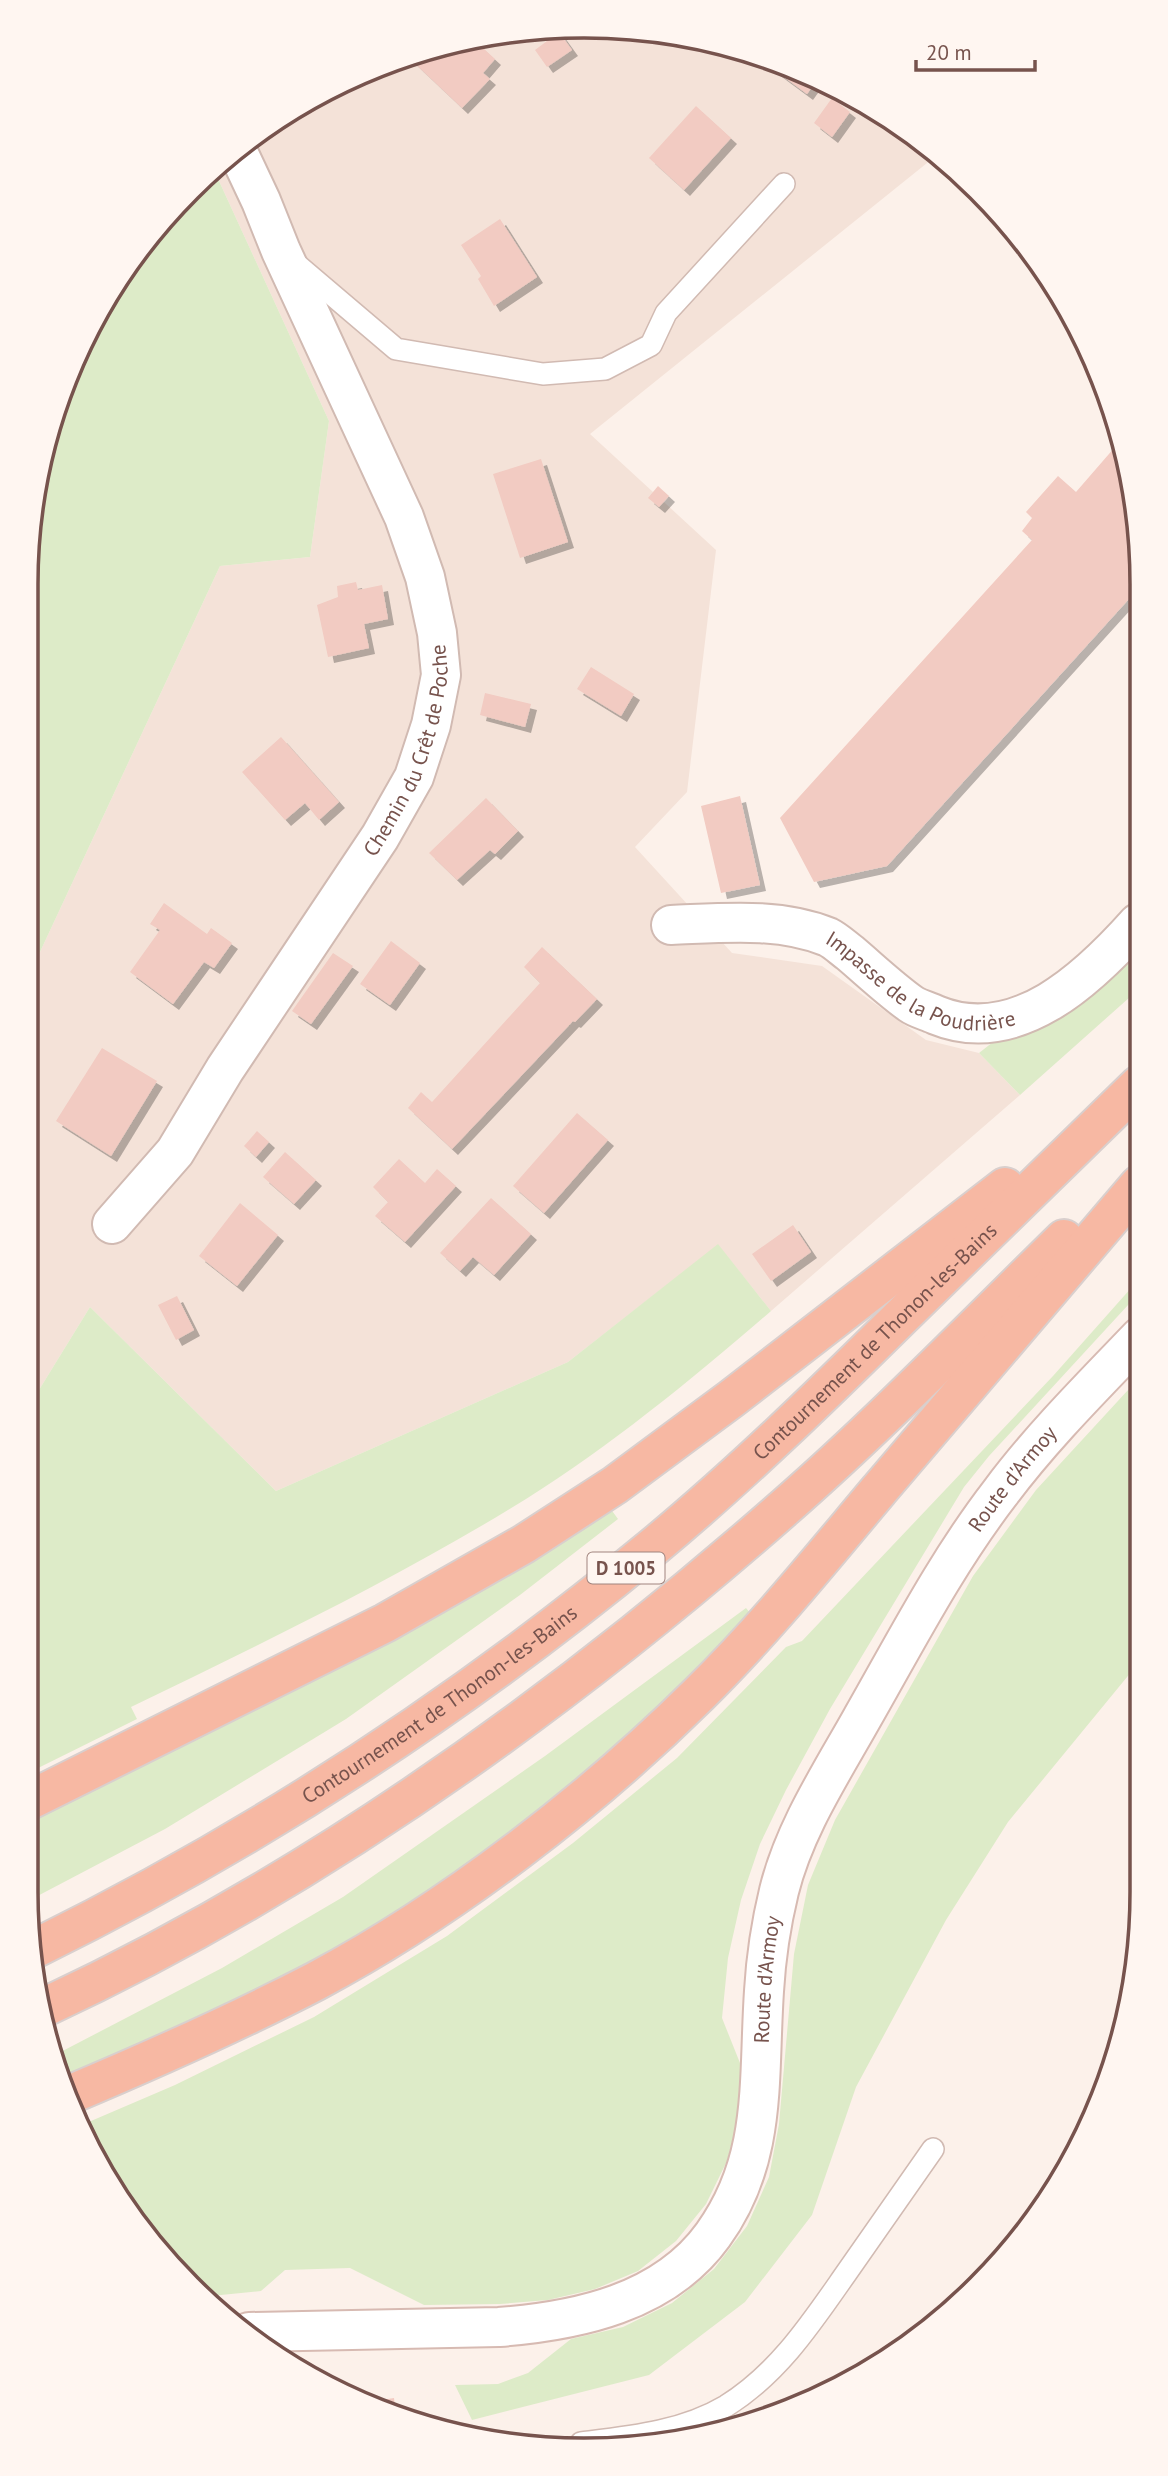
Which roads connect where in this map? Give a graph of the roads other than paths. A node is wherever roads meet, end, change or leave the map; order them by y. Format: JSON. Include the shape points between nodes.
{"nodes":[{"id":1,"x":242,"y":160,"type":"edge"},
{"id":2,"x":784,"y":184,"type":"dead end"},
{"id":3,"x":281,"y":251,"type":"junction"},
{"id":4,"x":671,"y":925,"type":"dead end"},
{"id":5,"x":1130,"y":932,"type":"edge"},
{"id":6,"x":1130,"y":1091,"type":"edge"},
{"id":7,"x":1130,"y":1093,"type":"edge"},
{"id":8,"x":1130,"y":1174,"type":"edge"},
{"id":9,"x":1130,"y":1196,"type":"edge"},
{"id":10,"x":112,"y":1224,"type":"dead end"},
{"id":11,"x":1130,"y":1348,"type":"edge"},
{"id":12,"x":38,"y":1796,"type":"edge"},
{"id":13,"x":41,"y":1945,"type":"edge"},
{"id":14,"x":50,"y":2004,"type":"edge"},
{"id":15,"x":76,"y":2092,"type":"edge"},
{"id":16,"x":933,"y":2149,"type":"dead end"},
{"id":17,"x":261,"y":2332,"type":"edge"},
{"id":18,"x":644,"y":2434,"type":"edge"}],
"edges":[{"from":1,"to":3,"type":"street","name":"Chemin du Crêt de Poche"},
{"from":2,"to":3,"type":"lane","via":[[666,313],[651,345],[605,369],[543,374],[396,349]]},
{"from":3,"to":10,"type":"street","name":"Chemin du Crêt de Poche","via":[[404,517],[425,577],[441,675],[414,777],[380,837],[175,1152]]},
{"from":4,"to":5,"type":"street","name":"Impasse de la Poudrière","via":[[736,922],[789,926],[831,938],[914,1005],[953,1022],[980,1024],[1020,1014],[1073,988]]},
{"from":6,"to":12,"type":"highway","number":"D 1005","via":[[615,1486],[386,1623]]},
{"from":7,"to":13,"type":"highway","name":"Contournement de Thonon-les-Bains","number":"D 1005","via":[[742,1470],[532,1642],[285,1810],[128,1902]]},
{"from":8,"to":14,"type":"highway","number":"D 1005","via":[[797,1496],[591,1668],[339,1844],[209,1923]]},
{"from":9,"to":15,"type":"highway","via":[[765,1625],[699,1694],[587,1794],[452,1896],[358,1957],[193,2042]]},
{"from":11,"to":17,"type":"street","name":"Route d'Armoy","via":[[1001,1491],[969,1535],[820,1790],[797,1838],[779,1888],[768,1941],[760,2095],[752,2152],[743,2182],[712,2238],[690,2261],[638,2296],[576,2318],[499,2327]]},
{"from":16,"to":18,"type":"lane","via":[[802,2336],[767,2375],[725,2406],[677,2427]]}]}
